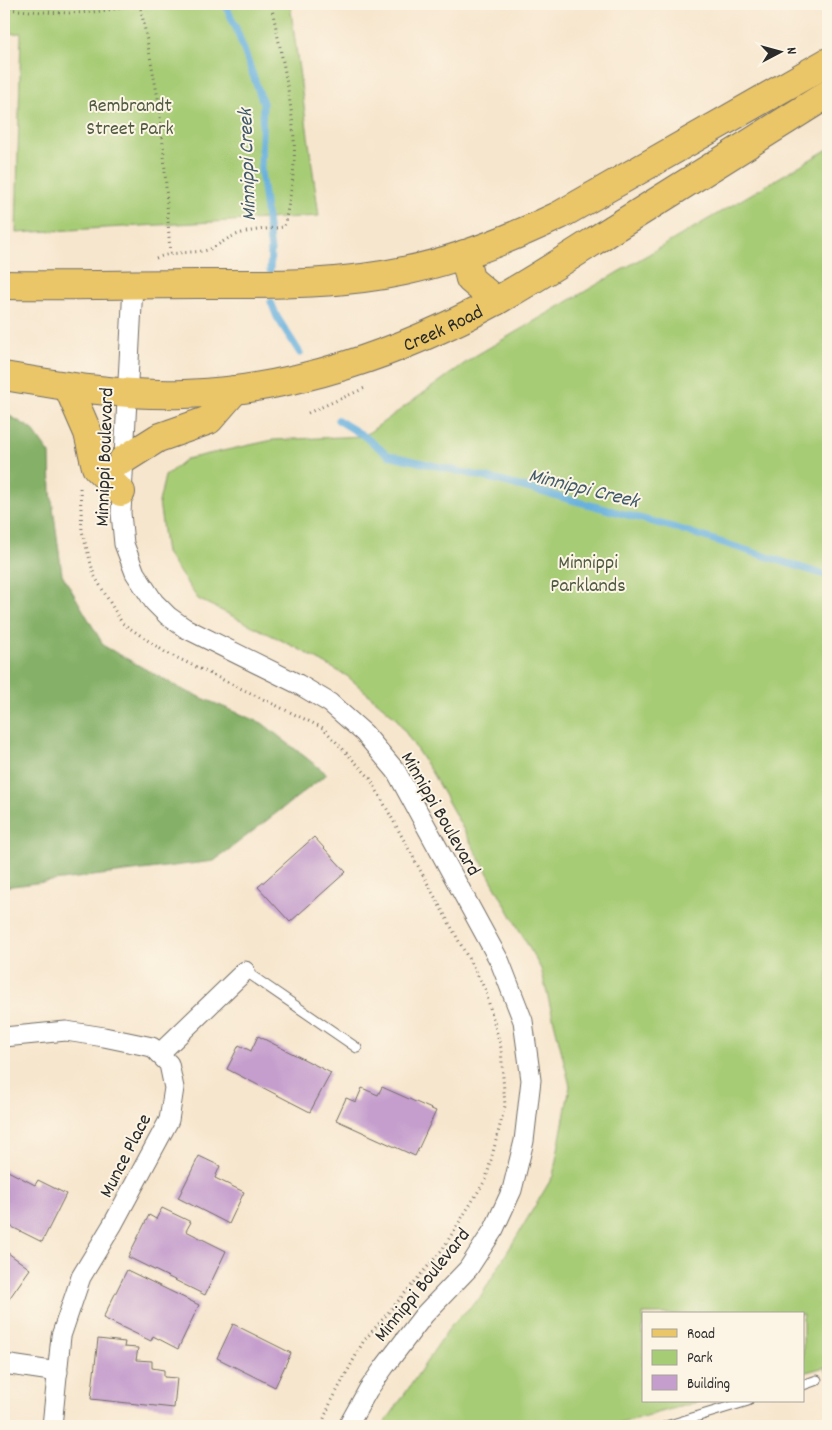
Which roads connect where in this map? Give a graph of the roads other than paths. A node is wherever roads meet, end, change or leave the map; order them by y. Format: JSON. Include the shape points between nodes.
{"nodes":[{"id":1,"x":828,"y":62,"type":"edge"},
{"id":2,"x":828,"y":94,"type":"edge"},
{"id":3,"x":464,"y":254,"type":"junction"},
{"id":4,"x":4,"y":285,"type":"edge"},
{"id":5,"x":133,"y":286,"type":"junction"},
{"id":6,"x":496,"y":301,"type":"junction"},
{"id":7,"x":4,"y":376,"type":"edge"},
{"id":8,"x":68,"y":387,"type":"junction"},
{"id":9,"x":234,"y":390,"type":"junction"},
{"id":10,"x":127,"y":392,"type":"junction"},
{"id":11,"x":123,"y":460,"type":"junction"},
{"id":12,"x":122,"y":492,"type":"junction"},
{"id":13,"x":246,"y":972,"type":"joint"},
{"id":14,"x":4,"y":1037,"type":"edge"},
{"id":15,"x":357,"y":1048,"type":"dead end"},
{"id":16,"x":159,"y":1054,"type":"junction"},
{"id":17,"x":4,"y":1364,"type":"edge"},
{"id":18,"x":58,"y":1372,"type":"junction"},
{"id":19,"x":817,"y":1380,"type":"dead end"},
{"id":20,"x":804,"y":1385,"type":"edge"},
{"id":21,"x":745,"y":1402,"type":"edge"},
{"id":22,"x":52,"y":1426,"type":"edge"},
{"id":23,"x":348,"y":1426,"type":"edge"},
{"id":24,"x":666,"y":1426,"type":"edge"}],
"edges":[{"from":1,"to":3,"type":"main road","via":[[560,215]]},
{"from":2,"to":6,"type":"main road","name":"Creek Road"},
{"from":3,"to":5,"type":"main road","via":[[404,271],[337,281]]},
{"from":3,"to":6,"type":"main road","via":[[470,279]]},
{"from":4,"to":5,"type":"main road"},
{"from":5,"to":10,"type":"street","name":"Minnippi Boulevard"},
{"from":6,"to":9,"type":"main road","name":"Creek Road","via":[[430,333],[360,360],[301,378]]},
{"from":7,"to":8,"type":"main road","name":"Creek Road"},
{"from":8,"to":10,"type":"main road","name":"Creek Road"},
{"from":8,"to":12,"type":"main road","via":[[88,433],[96,466]]},
{"from":9,"to":10,"type":"main road","name":"Creek Road","via":[[185,394]]},
{"from":9,"to":11,"type":"main road","via":[[208,420],[158,438]]},
{"from":10,"to":11,"type":"street","name":"Minnippi Boulevard"},
{"from":11,"to":12,"type":"street","name":"Minnippi Boulevard"},
{"from":12,"to":23,"type":"street","name":"Minnippi Boulevard","via":[[122,530],[128,558],[158,606],[185,628],[330,703],[364,733],[396,771],[500,962],[523,1021],[531,1080],[524,1141],[512,1190],[494,1229],[468,1269],[424,1315],[385,1366]]},
{"from":13,"to":15,"type":"lane"},
{"from":13,"to":16,"type":"street"},
{"from":14,"to":16,"type":"street","via":[[66,1031],[134,1042],[152,1047]]},
{"from":16,"to":18,"type":"street","name":"Munce Place","via":[[169,1064],[174,1088],[169,1120],[81,1276],[61,1336]]},
{"from":17,"to":18,"type":"street"},
{"from":18,"to":22,"type":"street","name":"Munce Place"},
{"from":19,"to":20,"type":"lane"},
{"from":21,"to":24,"type":"lane"}]}
